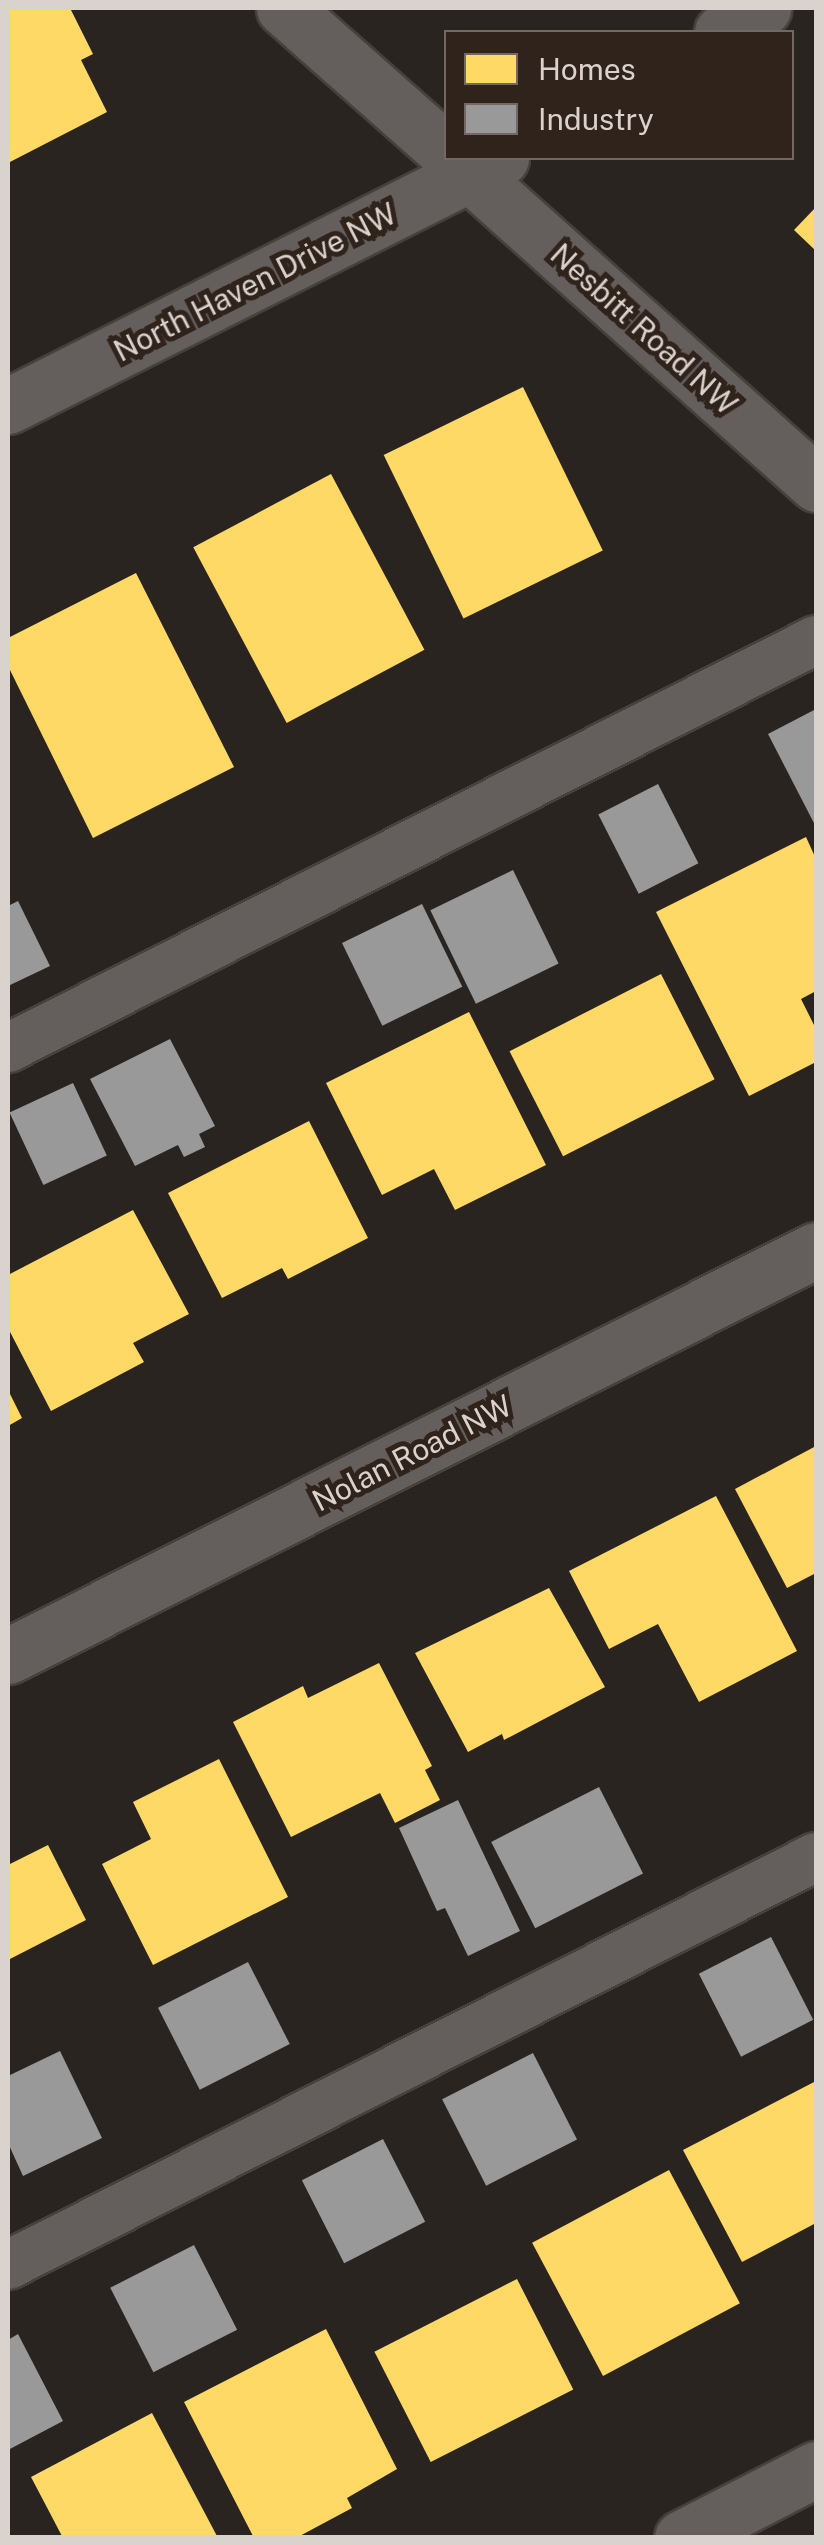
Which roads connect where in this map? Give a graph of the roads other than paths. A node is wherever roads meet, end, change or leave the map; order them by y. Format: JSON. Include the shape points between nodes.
{"nodes":[{"id":1,"x":284,"y":8,"type":"edge"},
{"id":2,"x":762,"y":8,"type":"edge"},
{"id":3,"x":725,"y":30,"type":"edge"},
{"id":4,"x":444,"y":140,"type":"edge"},
{"id":5,"x":468,"y":160,"type":"edge"},
{"id":6,"x":8,"y":406,"type":"edge"},
{"id":7,"x":816,"y":484,"type":"edge"},
{"id":8,"x":816,"y":640,"type":"edge"},
{"id":9,"x":8,"y":1048,"type":"edge"},
{"id":10,"x":816,"y":1250,"type":"edge"},
{"id":11,"x":8,"y":1656,"type":"edge"},
{"id":12,"x":816,"y":1857,"type":"edge"},
{"id":13,"x":8,"y":2264,"type":"edge"},
{"id":14,"x":816,"y":2469,"type":"edge"},
{"id":15,"x":682,"y":2538,"type":"edge"}],
"edges":[{"from":1,"to":4,"type":"street","name":"Nesbitt Road NW"},
{"from":2,"to":3,"type":"street"},
{"from":5,"to":6,"type":"street","name":"North Haven Drive NW"},
{"from":5,"to":7,"type":"street","name":"Nesbitt Road NW"},
{"from":8,"to":9,"type":"lane"},
{"from":10,"to":11,"type":"street","name":"Nolan Road NW"},
{"from":12,"to":13,"type":"lane"},
{"from":14,"to":15,"type":"street"}]}
